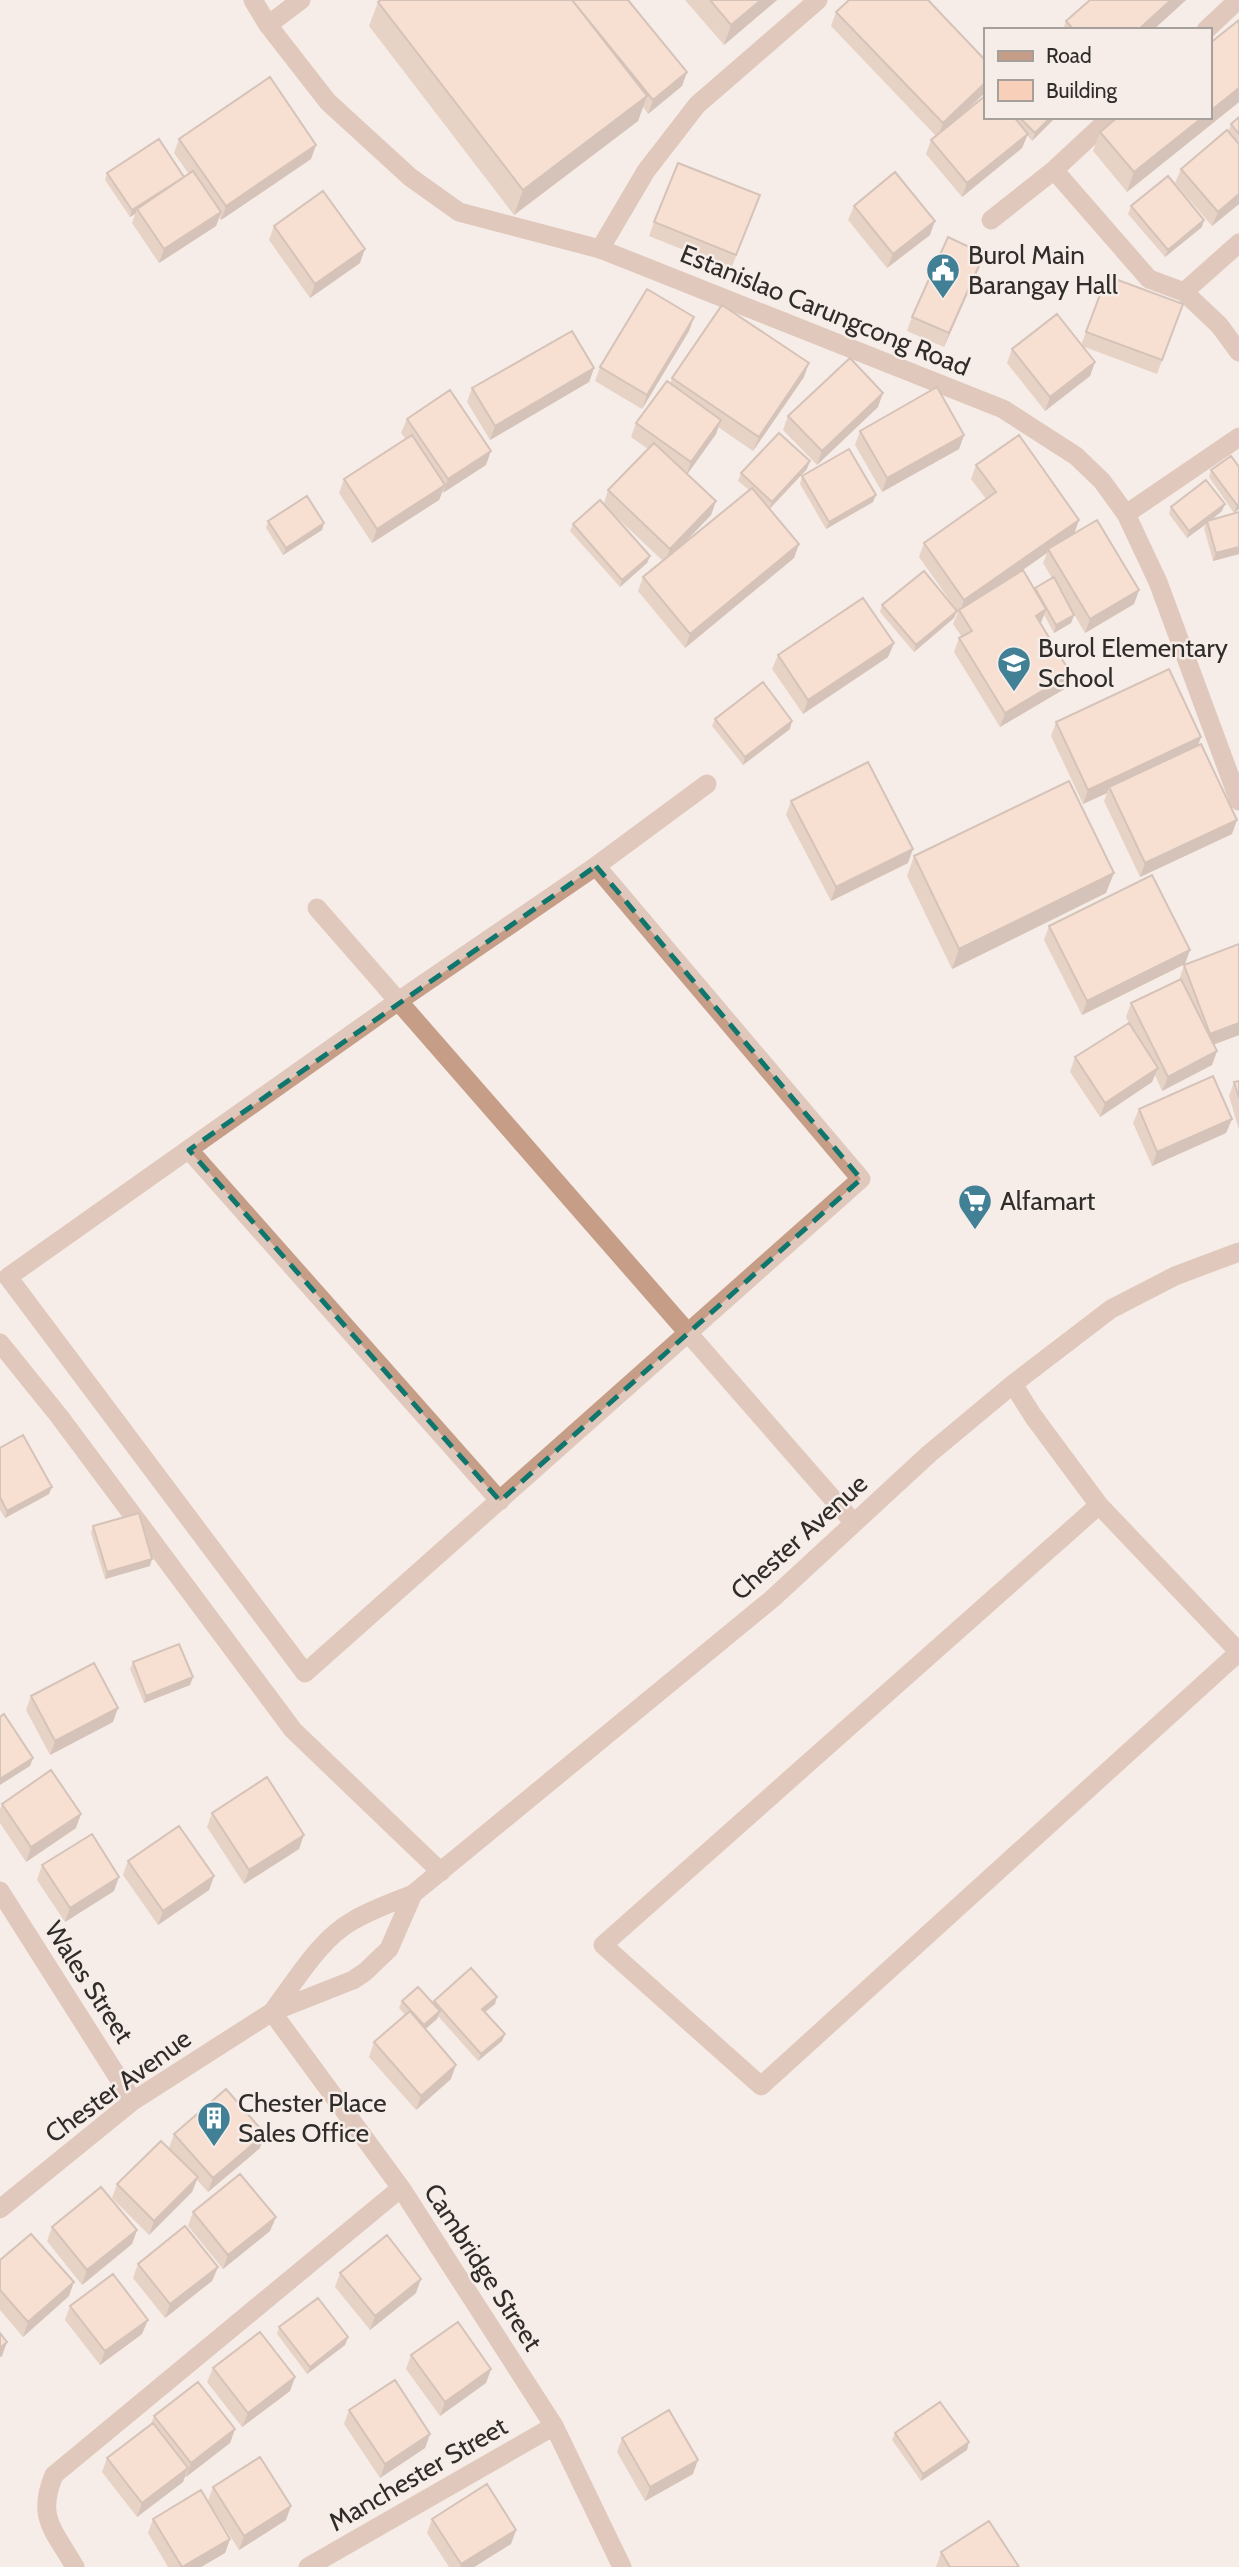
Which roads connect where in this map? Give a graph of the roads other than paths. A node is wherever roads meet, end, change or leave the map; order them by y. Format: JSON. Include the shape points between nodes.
{"nodes":[{"id":1,"x":253,"y":0,"type":"edge"},
{"id":2,"x":301,"y":0,"type":"edge"},
{"id":3,"x":818,"y":0,"type":"edge"},
{"id":4,"x":1238,"y":0,"type":"edge"},
{"id":5,"x":268,"y":25,"type":"junction"},
{"id":6,"x":1208,"y":28,"type":"edge"},
{"id":7,"x":1109,"y":119,"type":"edge"},
{"id":8,"x":1054,"y":170,"type":"junction"},
{"id":9,"x":991,"y":220,"type":"dead end"},
{"id":10,"x":1239,"y":243,"type":"edge"},
{"id":11,"x":600,"y":249,"type":"junction"},
{"id":12,"x":1184,"y":292,"type":"junction"},
{"id":13,"x":1239,"y":352,"type":"edge"},
{"id":14,"x":1239,"y":438,"type":"edge"},
{"id":15,"x":1126,"y":514,"type":"junction"},
{"id":16,"x":707,"y":784,"type":"dead end"},
{"id":17,"x":1239,"y":801,"type":"edge"},
{"id":18,"x":596,"y":866,"type":"junction"},
{"id":19,"x":317,"y":908,"type":"dead end"},
{"id":20,"x":397,"y":1002,"type":"junction"},
{"id":21,"x":189,"y":1150,"type":"junction"},
{"id":22,"x":1239,"y":1252,"type":"edge"},
{"id":23,"x":688,"y":1334,"type":"junction"},
{"id":24,"x":0,"y":1343,"type":"edge"},
{"id":25,"x":1013,"y":1384,"type":"junction"},
{"id":26,"x":500,"y":1501,"type":"junction"},
{"id":27,"x":1099,"y":1505,"type":"junction"},
{"id":28,"x":854,"y":1523,"type":"junction"},
{"id":29,"x":1239,"y":1652,"type":"edge"},
{"id":30,"x":441,"y":1872,"type":"junction"},
{"id":31,"x":0,"y":1891,"type":"edge"},
{"id":32,"x":414,"y":1894,"type":"junction"},
{"id":33,"x":272,"y":2012,"type":"junction"},
{"id":34,"x":133,"y":2101,"type":"junction"},
{"id":35,"x":401,"y":2188,"type":"junction"},
{"id":36,"x":0,"y":2209,"type":"edge"},
{"id":37,"x":554,"y":2427,"type":"junction"},
{"id":38,"x":75,"y":2567,"type":"edge"},
{"id":39,"x":308,"y":2567,"type":"edge"},
{"id":40,"x":622,"y":2567,"type":"edge"}],
"edges":[{"from":1,"to":5,"type":"street","name":"Estanislao Carungcong Road"},
{"from":2,"to":5,"type":"street"},
{"from":3,"to":11,"type":"street","via":[[697,105],[646,172]]},
{"from":4,"to":6,"type":"street"},
{"from":5,"to":11,"type":"street","name":"Estanislao Carungcong Road","via":[[328,102],[410,177],[459,212]]},
{"from":7,"to":8,"type":"street"},
{"from":8,"to":9,"type":"street"},
{"from":8,"to":12,"type":"street","via":[[1149,279]]},
{"from":10,"to":12,"type":"street"},
{"from":11,"to":15,"type":"street","name":"Estanislao Carungcong Road","via":[[1003,409],[1076,456]]},
{"from":12,"to":13,"type":"street","via":[[1219,325]]},
{"from":14,"to":15,"type":"street"},
{"from":15,"to":17,"type":"street","name":"Estanislao Carungcong Road","via":[[1158,582]]},
{"from":16,"to":18,"type":"street"},
{"from":18,"to":20,"type":"street"},
{"from":18,"to":23,"type":"street","via":[[862,1179]]},
{"from":19,"to":20,"type":"street"},
{"from":20,"to":21,"type":"street"},
{"from":20,"to":23,"type":"street"},
{"from":21,"to":26,"type":"street"},
{"from":21,"to":26,"type":"street","via":[[8,1277],[305,1673]]},
{"from":22,"to":25,"type":"street","name":"Chester Avenue","via":[[1175,1276],[1111,1309]]},
{"from":23,"to":26,"type":"street"},
{"from":23,"to":28,"type":"street"},
{"from":24,"to":30,"type":"street","via":[[293,1730]]},
{"from":25,"to":27,"type":"street"},
{"from":25,"to":28,"type":"street","name":"Chester Avenue"},
{"from":27,"to":29,"type":"street"},
{"from":27,"to":29,"type":"street","via":[[603,1945],[761,2086]]},
{"from":28,"to":30,"type":"street","name":"Chester Avenue","via":[[772,1598]]},
{"from":30,"to":32,"type":"street","name":"Chester Avenue"},
{"from":31,"to":34,"type":"street","name":"Wales Street"},
{"from":32,"to":33,"type":"street","name":"Chester Avenue","via":[[353,1920],[334,1935]]},
{"from":32,"to":33,"type":"street","name":"Chester Avenue","via":[[389,1949],[365,1972]]},
{"from":33,"to":34,"type":"street","name":"Chester Avenue"},
{"from":33,"to":35,"type":"street","name":"Cambridge Street"},
{"from":34,"to":36,"type":"street","name":"Chester Avenue"},
{"from":35,"to":37,"type":"street","name":"Cambridge Street"},
{"from":35,"to":38,"type":"street","via":[[54,2475],[47,2493],[47,2518]]},
{"from":37,"to":39,"type":"street","name":"Manchester Street"},
{"from":37,"to":40,"type":"street","name":"Cambridge Street"}]}
